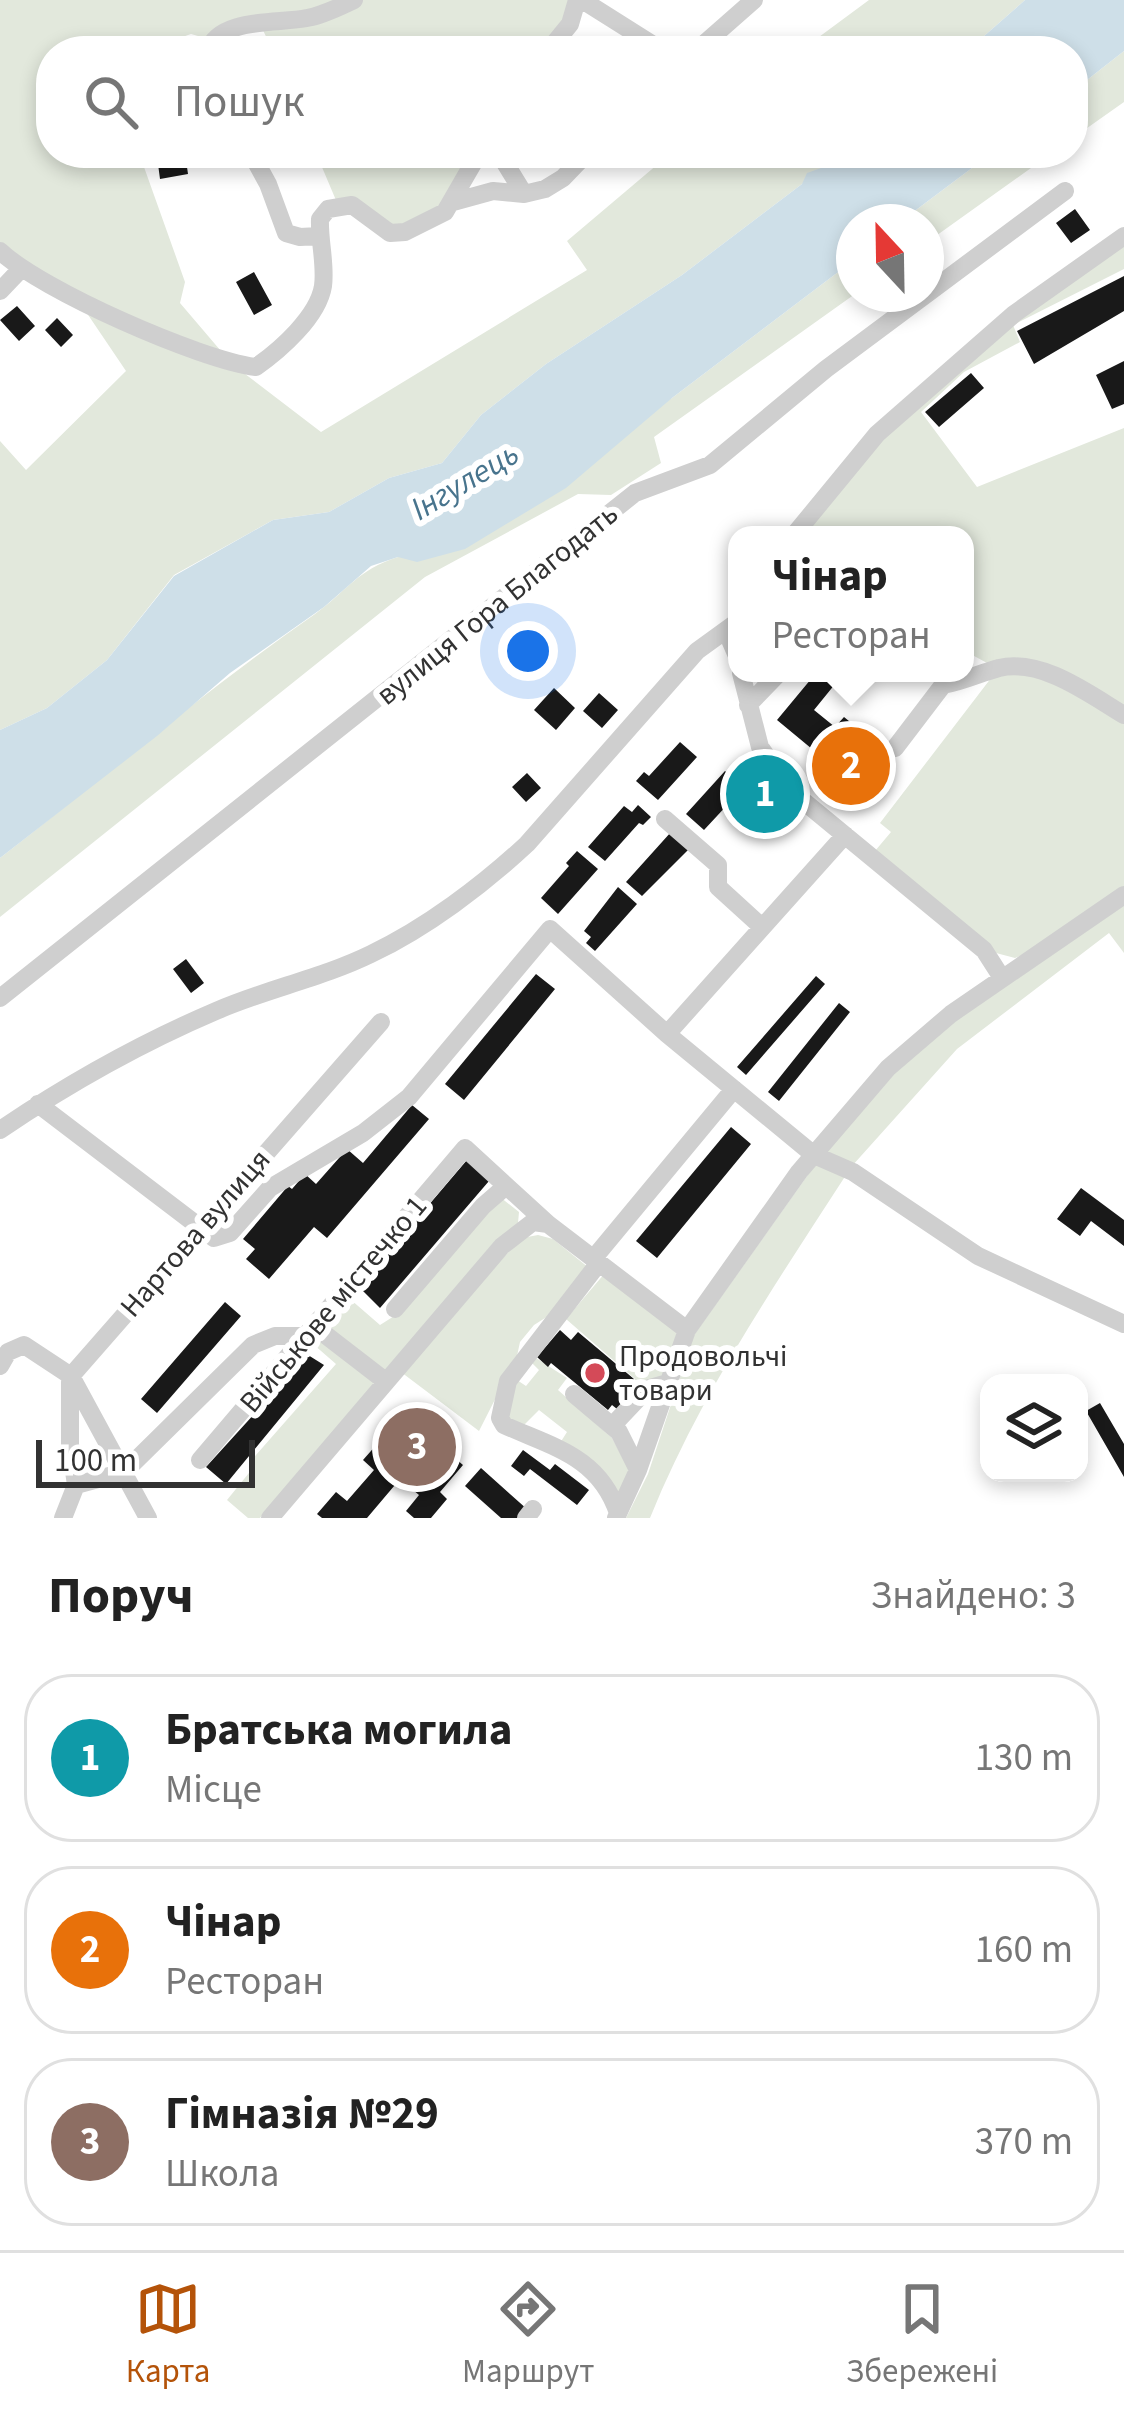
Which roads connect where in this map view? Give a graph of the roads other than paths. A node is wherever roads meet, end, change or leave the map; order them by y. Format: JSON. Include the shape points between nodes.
{"nodes":[{"id":1,"x":354,"y":0,"type":"edge"},
{"id":2,"x":580,"y":0,"type":"edge"},
{"id":3,"x":754,"y":0,"type":"edge"},
{"id":4,"x":218,"y":36,"type":"edge"},
{"id":5,"x":560,"y":36,"type":"edge"},
{"id":6,"x":639,"y":36,"type":"edge"},
{"id":7,"x":713,"y":36,"type":"edge"},
{"id":8,"x":259,"y":168,"type":"edge"},
{"id":9,"x":471,"y":168,"type":"edge"},
{"id":10,"x":508,"y":168,"type":"edge"},
{"id":11,"x":573,"y":168,"type":"edge"},
{"id":12,"x":1065,"y":190,"type":"dead end"},
{"id":13,"x":524,"y":194,"type":"junction"},
{"id":14,"x":453,"y":202,"type":"junction"},
{"id":15,"x":320,"y":236,"type":"junction"},
{"id":16,"x":1124,"y":236,"type":"edge"},
{"id":17,"x":0,"y":251,"type":"edge"},
{"id":18,"x":20,"y":270,"type":"junction"},
{"id":19,"x":0,"y":291,"type":"edge"},
{"id":20,"x":801,"y":526,"type":"edge"},
{"id":21,"x":728,"y":631,"type":"edge"},
{"id":22,"x":974,"y":679,"type":"edge"},
{"id":23,"x":743,"y":682,"type":"edge"},
{"id":24,"x":770,"y":682,"type":"edge"},
{"id":25,"x":939,"y":682,"type":"edge"},
{"id":26,"x":748,"y":705,"type":"junction"},
{"id":27,"x":1124,"y":715,"type":"edge"},
{"id":28,"x":895,"y":748,"type":"dead end"},
{"id":29,"x":665,"y":819,"type":"dead end"},
{"id":30,"x":844,"y":835,"type":"junction"},
{"id":31,"x":1124,"y":895,"type":"edge"},
{"id":32,"x":762,"y":927,"type":"junction"},
{"id":33,"x":1002,"y":977,"type":"junction"},
{"id":34,"x":0,"y":998,"type":"edge"},
{"id":35,"x":381,"y":1022,"type":"dead end"},
{"id":36,"x":667,"y":1034,"type":"junction"},
{"id":37,"x":734,"y":1089,"type":"junction"},
{"id":38,"x":38,"y":1104,"type":"junction"},
{"id":39,"x":0,"y":1130,"type":"edge"},
{"id":40,"x":814,"y":1155,"type":"junction"},
{"id":41,"x":506,"y":1186,"type":"junction"},
{"id":42,"x":548,"y":1223,"type":"junction"},
{"id":43,"x":200,"y":1225,"type":"junction"},
{"id":44,"x":596,"y":1262,"type":"junction"},
{"id":45,"x":395,"y":1310,"type":"dead end"},
{"id":46,"x":1124,"y":1324,"type":"edge"},
{"id":47,"x":687,"y":1330,"type":"junction"},
{"id":48,"x":310,"y":1331,"type":"junction"},
{"id":49,"x":0,"y":1366,"type":"edge"},
{"id":50,"x":70,"y":1376,"type":"junction"},
{"id":51,"x":384,"y":1380,"type":"junction"},
{"id":52,"x":668,"y":1383,"type":"junction"},
{"id":53,"x":574,"y":1394,"type":"dead end"},
{"id":54,"x":612,"y":1426,"type":"junction"},
{"id":55,"x":200,"y":1460,"type":"dead end"},
{"id":56,"x":638,"y":1470,"type":"junction"},
{"id":57,"x":124,"y":1472,"type":"junction"},
{"id":58,"x":76,"y":1485,"type":"junction"},
{"id":59,"x":617,"y":1515,"type":"edge"},
{"id":60,"x":274,"y":1517,"type":"edge"},
{"id":61,"x":63,"y":1518,"type":"edge"},
{"id":62,"x":148,"y":1518,"type":"edge"}],
"edges":[{"from":1,"to":4,"type":"street"},
{"from":2,"to":5,"type":"street"},
{"from":2,"to":6,"type":"street"},
{"from":3,"to":7,"type":"street"},
{"from":8,"to":15,"type":"street","via":[[286,233]]},
{"from":9,"to":14,"type":"street"},
{"from":10,"to":13,"type":"street"},
{"from":11,"to":13,"type":"street"},
{"from":12,"to":34,"type":"street","name":"вулиця Гора Благодать","via":[[710,464],[635,493]]},
{"from":13,"to":14,"type":"street","via":[[493,191]]},
{"from":14,"to":15,"type":"street","via":[[390,233],[352,205],[338,205],[320,219]]},
{"from":15,"to":18,"type":"street","via":[[323,289],[278,352],[256,367],[232,364]]},
{"from":16,"to":20,"type":"street","via":[[1014,314],[877,434]]},
{"from":17,"to":18,"type":"street"},
{"from":18,"to":19,"type":"street"},
{"from":21,"to":38,"type":"street","via":[[698,652],[527,844],[438,913],[371,954],[216,1011]]},
{"from":22,"to":27,"type":"street","via":[[999,668],[1037,669]]},
{"from":23,"to":26,"type":"street"},
{"from":24,"to":26,"type":"street"},
{"from":25,"to":28,"type":"street"},
{"from":26,"to":30,"type":"street","via":[[760,747],[790,790]]},
{"from":29,"to":32,"type":"street","via":[[718,865],[718,887]]},
{"from":30,"to":32,"type":"street"},
{"from":30,"to":33,"type":"street","via":[[984,950]]},
{"from":31,"to":33,"type":"street"},
{"from":32,"to":36,"type":"street"},
{"from":33,"to":40,"type":"street","via":[[888,1068]]},
{"from":35,"to":43,"type":"street","name":"Нартова вулиця"},
{"from":36,"to":37,"type":"street"},
{"from":36,"to":43,"type":"street","via":[[550,929],[409,1097],[270,1188],[230,1233],[214,1238]]},
{"from":37,"to":40,"type":"street"},
{"from":37,"to":44,"type":"street"},
{"from":38,"to":39,"type":"street"},
{"from":38,"to":43,"type":"street"},
{"from":40,"to":46,"type":"street","via":[[978,1256]]},
{"from":40,"to":47,"type":"street"},
{"from":41,"to":42,"type":"street"},
{"from":41,"to":45,"type":"street"},
{"from":41,"to":48,"type":"street","name":"Військове містечко 1","via":[[465,1148]]},
{"from":42,"to":44,"type":"street"},
{"from":42,"to":51,"type":"street","via":[[533,1222],[511,1237]]},
{"from":43,"to":50,"type":"street","name":"Нартова вулиця"},
{"from":44,"to":47,"type":"street"},
{"from":44,"to":59,"type":"street","via":[[518,1366],[500,1418],[574,1454],[602,1481]]},
{"from":47,"to":52,"type":"street"},
{"from":48,"to":51,"type":"street"},
{"from":48,"to":55,"type":"street","name":"Військове містечко 1"},
{"from":48,"to":57,"type":"street","via":[[253,1345]]},
{"from":49,"to":50,"type":"street","via":[[24,1345]]},
{"from":50,"to":57,"type":"street"},
{"from":50,"to":58,"type":"street"},
{"from":51,"to":60,"type":"street"},
{"from":52,"to":54,"type":"street","via":[[647,1389]]},
{"from":52,"to":56,"type":"street"},
{"from":53,"to":54,"type":"street"},
{"from":54,"to":56,"type":"street"},
{"from":56,"to":59,"type":"street"},
{"from":57,"to":58,"type":"street"},
{"from":57,"to":62,"type":"street"},
{"from":58,"to":61,"type":"street"}]}
